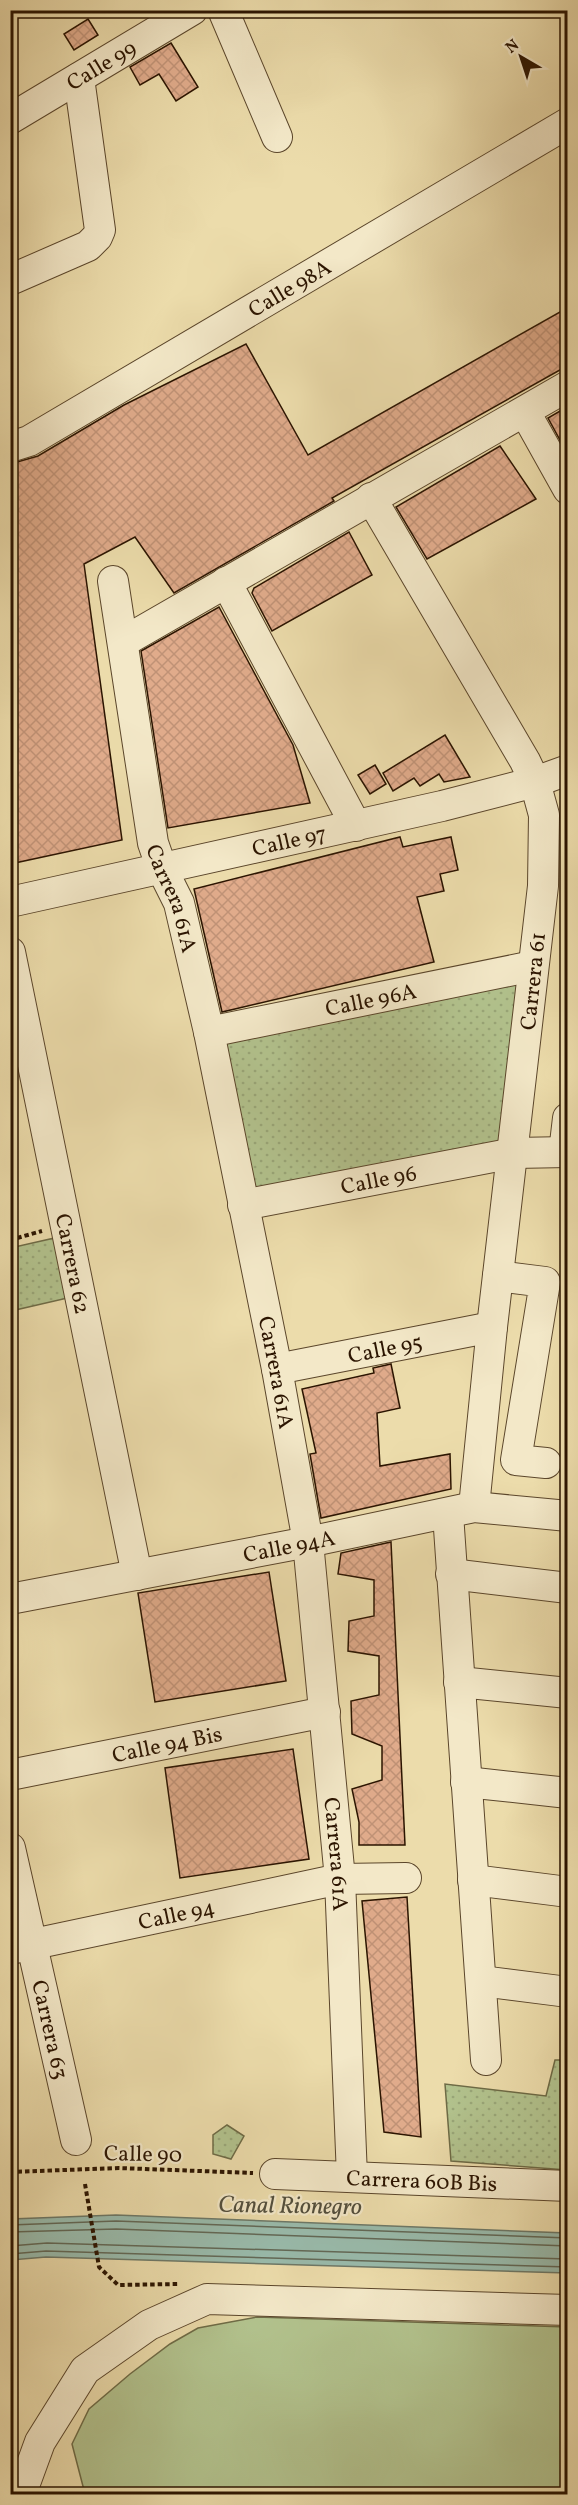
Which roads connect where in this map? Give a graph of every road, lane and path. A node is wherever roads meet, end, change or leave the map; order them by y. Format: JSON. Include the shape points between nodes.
{"nodes":[{"id":1,"x":192,"y":10,"type":"edge"},
{"id":2,"x":223,"y":10,"type":"edge"},
{"id":3,"x":157,"y":20,"type":"edge"},
{"id":4,"x":79,"y":78,"type":"junction"},
{"id":5,"x":10,"y":120,"type":"edge"},
{"id":6,"x":567,"y":123,"type":"edge"},
{"id":7,"x":276,"y":136,"type":"dead end"},
{"id":8,"x":10,"y":280,"type":"edge"},
{"id":9,"x":567,"y":386,"type":"edge"},
{"id":10,"x":525,"y":412,"type":"junction"},
{"id":11,"x":10,"y":447,"type":"edge"},
{"id":12,"x":567,"y":489,"type":"edge"},
{"id":13,"x":371,"y":498,"type":"junction"},
{"id":14,"x":113,"y":581,"type":"dead end"},
{"id":15,"x":226,"y":582,"type":"junction"},
{"id":16,"x":123,"y":642,"type":"junction"},
{"id":17,"x":567,"y":770,"type":"edge"},
{"id":18,"x":536,"y":782,"type":"junction"},
{"id":19,"x":357,"y":826,"type":"junction"},
{"id":20,"x":162,"y":869,"type":"junction"},
{"id":21,"x":10,"y":902,"type":"edge"},
{"id":22,"x":10,"y":952,"type":"edge"},
{"id":23,"x":532,"y":966,"type":"junction"},
{"id":24,"x":209,"y":1032,"type":"junction"},
{"id":25,"x":567,"y":1118,"type":"edge"},
{"id":26,"x":566,"y":1152,"type":"edge"},
{"id":27,"x":514,"y":1153,"type":"junction"},
{"id":28,"x":243,"y":1205,"type":"junction"},
{"id":29,"x":66,"y":1224,"type":"junction"},
{"id":30,"x":10,"y":1240,"type":"edge"},
{"id":31,"x":498,"y":1276,"type":"junction"},
{"id":32,"x":492,"y":1326,"type":"junction"},
{"id":33,"x":277,"y":1369,"type":"junction"},
{"id":34,"x":546,"y":1463,"type":"dead end"},
{"id":35,"x":461,"y":1510,"type":"junction"},
{"id":36,"x":567,"y":1516,"type":"edge"},
{"id":37,"x":308,"y":1542,"type":"junction"},
{"id":38,"x":451,"y":1574,"type":"junction"},
{"id":39,"x":137,"y":1575,"type":"junction"},
{"id":40,"x":567,"y":1588,"type":"edge"},
{"id":41,"x":10,"y":1599,"type":"edge"},
{"id":42,"x":459,"y":1682,"type":"junction"},
{"id":43,"x":567,"y":1693,"type":"edge"},
{"id":44,"x":325,"y":1712,"type":"junction"},
{"id":45,"x":10,"y":1775,"type":"edge"},
{"id":46,"x":466,"y":1782,"type":"junction"},
{"id":47,"x":567,"y":1793,"type":"edge"},
{"id":48,"x":10,"y":1848,"type":"edge"},
{"id":49,"x":406,"y":1878,"type":"dead end"},
{"id":50,"x":340,"y":1879,"type":"junction"},
{"id":51,"x":473,"y":1880,"type":"junction"},
{"id":52,"x":567,"y":1892,"type":"edge"},
{"id":53,"x":22,"y":1947,"type":"edge"},
{"id":54,"x":481,"y":1981,"type":"junction"},
{"id":55,"x":567,"y":1992,"type":"edge"},
{"id":56,"x":486,"y":2060,"type":"dead end"},
{"id":57,"x":79,"y":2155,"type":"junction"},
{"id":58,"x":10,"y":2172,"type":"edge"},
{"id":59,"x":275,"y":2174,"type":"joint"},
{"id":60,"x":352,"y":2176,"type":"junction"},
{"id":61,"x":85,"y":2184,"type":"dead end"},
{"id":62,"x":567,"y":2186,"type":"edge"},
{"id":63,"x":99,"y":2267,"type":"dead end"},
{"id":64,"x":567,"y":2310,"type":"edge"},
{"id":65,"x":21,"y":2494,"type":"edge"}],
"edges":[{"from":1,"to":3,"type":"street","name":"Calle 99"},
{"from":2,"to":7,"type":"street"},
{"from":3,"to":4,"type":"street","name":"Calle 99"},
{"from":4,"to":5,"type":"street","name":"Calle 99"},
{"from":4,"to":8,"type":"street","via":[[98,237],[88,246]]},
{"from":6,"to":11,"type":"street","name":"Calle 98A","via":[[29,441]]},
{"from":9,"to":10,"type":"street"},
{"from":10,"to":12,"type":"street"},
{"from":10,"to":13,"type":"street"},
{"from":13,"to":15,"type":"street"},
{"from":13,"to":18,"type":"street","name":"Carrera 61"},
{"from":14,"to":16,"type":"street","name":"Carrera 61A"},
{"from":15,"to":16,"type":"street"},
{"from":15,"to":19,"type":"street"},
{"from":16,"to":20,"type":"street","name":"Carrera 61A","via":[[153,843]]},
{"from":17,"to":18,"type":"street","name":"Calle 97"},
{"from":18,"to":19,"type":"street","name":"Calle 97"},
{"from":18,"to":23,"type":"street","name":"Carrera 61","via":[[544,815],[543,886]]},
{"from":19,"to":20,"type":"street","name":"Calle 97"},
{"from":20,"to":21,"type":"street","name":"Calle 97"},
{"from":20,"to":24,"type":"street","name":"Carrera 61A","via":[[179,903]]},
{"from":22,"to":29,"type":"street","name":"Carrera 62"},
{"from":23,"to":24,"type":"street","name":"Calle 96A"},
{"from":23,"to":27,"type":"street","name":"Carrera 61"},
{"from":24,"to":28,"type":"street","name":"Carrera 61A"},
{"from":25,"to":26,"type":"street"},
{"from":26,"to":27,"type":"street","name":"Calle 96"},
{"from":27,"to":28,"type":"street","name":"Calle 96"},
{"from":27,"to":31,"type":"street","name":"Carrera 61"},
{"from":28,"to":33,"type":"street","name":"Carrera 61A"},
{"from":29,"to":30,"type":"path"},
{"from":29,"to":39,"type":"street","name":"Carrera 62"},
{"from":31,"to":32,"type":"street","name":"Carrera 61"},
{"from":31,"to":34,"type":"street","via":[[545,1282],[516,1460]]},
{"from":32,"to":33,"type":"street","name":"Calle 95"},
{"from":32,"to":35,"type":"street","name":"Carrera 61"},
{"from":33,"to":37,"type":"street","name":"Carrera 61A"},
{"from":35,"to":36,"type":"street","name":"Calle 94A"},
{"from":35,"to":37,"type":"street","name":"Calle 94A"},
{"from":35,"to":38,"type":"street","name":"Carrera 61"},
{"from":37,"to":39,"type":"street","name":"Calle 94A"},
{"from":37,"to":44,"type":"street","name":"Carrera 61A"},
{"from":38,"to":40,"type":"street"},
{"from":38,"to":42,"type":"street","name":"Carrera 61"},
{"from":39,"to":41,"type":"street","name":"Calle 94A"},
{"from":42,"to":43,"type":"street"},
{"from":42,"to":46,"type":"street","name":"Carrera 61"},
{"from":44,"to":45,"type":"street","name":"Calle 94 Bis"},
{"from":44,"to":50,"type":"street","name":"Carrera 61A"},
{"from":46,"to":47,"type":"street"},
{"from":46,"to":51,"type":"street","name":"Carrera 61"},
{"from":48,"to":53,"type":"street","name":"Carrera 63"},
{"from":49,"to":50,"type":"street","name":"Calle 94"},
{"from":50,"to":53,"type":"street","name":"Calle 94"},
{"from":50,"to":60,"type":"street","name":"Carrera 61A"},
{"from":51,"to":52,"type":"street"},
{"from":51,"to":54,"type":"street","name":"Carrera 61"},
{"from":53,"to":57,"type":"street","name":"Carrera 63"},
{"from":54,"to":55,"type":"street"},
{"from":54,"to":56,"type":"street","name":"Carrera 61"},
{"from":57,"to":58,"type":"path","name":"Calle 90"},
{"from":57,"to":59,"type":"path","name":"Calle 90","via":[[119,2168]]},
{"from":59,"to":60,"type":"street","name":"Carrera 60B Bis"},
{"from":60,"to":62,"type":"street","name":"Carrera 60B Bis"},
{"from":61,"to":63,"type":"path"},
{"from":64,"to":65,"type":"street","via":[[207,2299],[149,2325],[85,2370],[40,2442]]}]}
